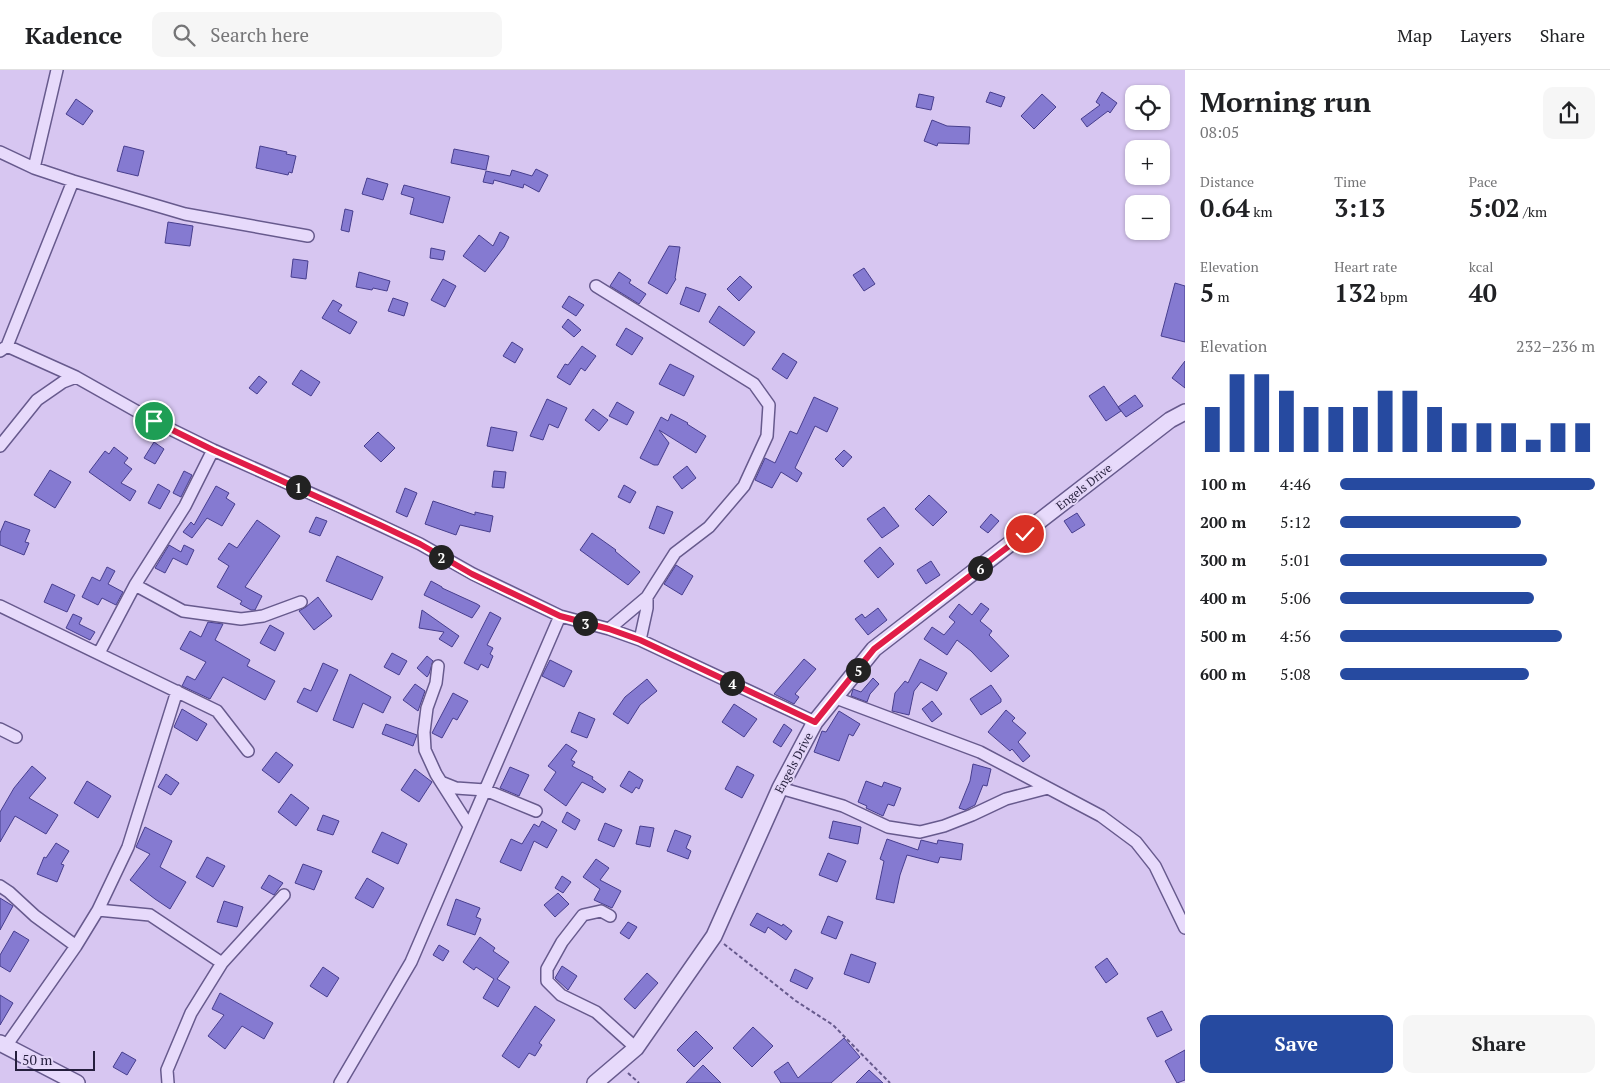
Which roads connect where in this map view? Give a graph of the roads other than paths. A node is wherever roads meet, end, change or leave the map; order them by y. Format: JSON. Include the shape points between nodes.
{"nodes":[{"id":1,"x":57,"y":70,"type":"edge"},
{"id":2,"x":0,"y":152,"type":"edge"},
{"id":3,"x":34,"y":168,"type":"junction"},
{"id":4,"x":73,"y":181,"type":"junction"},
{"id":5,"x":308,"y":236,"type":"dead end"},
{"id":6,"x":596,"y":286,"type":"dead end"},
{"id":7,"x":4,"y":349,"type":"edge"},
{"id":8,"x":76,"y":376,"type":"junction"},
{"id":9,"x":1185,"y":412,"type":"edge"},
{"id":10,"x":0,"y":446,"type":"edge"},
{"id":11,"x":213,"y":450,"type":"junction"},
{"id":12,"x":135,"y":585,"type":"junction"},
{"id":13,"x":646,"y":597,"type":"junction"},
{"id":14,"x":301,"y":602,"type":"dead end"},
{"id":15,"x":0,"y":606,"type":"edge"},
{"id":16,"x":560,"y":616,"type":"junction"},
{"id":17,"x":609,"y":629,"type":"junction"},
{"id":18,"x":640,"y":640,"type":"junction"},
{"id":19,"x":99,"y":653,"type":"junction"},
{"id":20,"x":438,"y":666,"type":"dead end"},
{"id":21,"x":176,"y":691,"type":"junction"},
{"id":22,"x":836,"y":698,"type":"junction"},
{"id":23,"x":815,"y":722,"type":"junction"},
{"id":24,"x":0,"y":729,"type":"edge"},
{"id":25,"x":16,"y":737,"type":"dead end"},
{"id":26,"x":248,"y":750,"type":"dead end"},
{"id":27,"x":441,"y":782,"type":"junction"},
{"id":28,"x":780,"y":788,"type":"junction"},
{"id":29,"x":1048,"y":788,"type":"junction"},
{"id":30,"x":485,"y":790,"type":"junction"},
{"id":31,"x":536,"y":811,"type":"dead end"},
{"id":32,"x":469,"y":826,"type":"junction"},
{"id":33,"x":0,"y":886,"type":"edge"},
{"id":34,"x":284,"y":895,"type":"dead end"},
{"id":35,"x":98,"y":910,"type":"junction"},
{"id":36,"x":610,"y":916,"type":"dead end"},
{"id":37,"x":1185,"y":928,"type":"edge"},
{"id":38,"x":76,"y":946,"type":"junction"},
{"id":39,"x":222,"y":963,"type":"junction"},
{"id":40,"x":3,"y":1045,"type":"edge"},
{"id":41,"x":636,"y":1048,"type":"junction"},
{"id":42,"x":76,"y":1083,"type":"edge"},
{"id":43,"x":168,"y":1083,"type":"edge"},
{"id":44,"x":340,"y":1083,"type":"edge"},
{"id":45,"x":595,"y":1083,"type":"edge"}],
"edges":[{"from":1,"to":3,"type":"street"},
{"from":2,"to":3,"type":"street"},
{"from":3,"to":4,"type":"street"},
{"from":4,"to":5,"type":"street","via":[[184,214]]},
{"from":4,"to":7,"type":"street"},
{"from":6,"to":13,"type":"street","via":[[754,384],[769,406],[767,436],[744,486],[709,527],[676,553]]},
{"from":7,"to":8,"type":"street"},
{"from":8,"to":10,"type":"street","via":[[37,400]]},
{"from":8,"to":11,"type":"street","via":[[154,421]]},
{"from":9,"to":22,"type":"street","name":"Engels Drive","via":[[1170,420],[874,649]]},
{"from":11,"to":12,"type":"street","via":[[185,506]]},
{"from":11,"to":16,"type":"street","via":[[420,544],[472,574]]},
{"from":12,"to":14,"type":"street","via":[[183,611],[241,619],[263,616]]},
{"from":12,"to":19,"type":"street"},
{"from":13,"to":17,"type":"street"},
{"from":13,"to":18,"type":"street"},
{"from":15,"to":19,"type":"street"},
{"from":16,"to":17,"type":"street"},
{"from":16,"to":30,"type":"street"},
{"from":17,"to":18,"type":"street"},
{"from":18,"to":23,"type":"street"},
{"from":19,"to":21,"type":"street"},
{"from":20,"to":27,"type":"street","via":[[424,732],[425,750]]},
{"from":21,"to":26,"type":"street","via":[[217,711]]},
{"from":21,"to":35,"type":"street","via":[[128,847]]},
{"from":22,"to":23,"type":"street","name":"Engels Drive"},
{"from":22,"to":29,"type":"street","via":[[980,752]]},
{"from":23,"to":28,"type":"street","name":"Engels Drive"},
{"from":24,"to":25,"type":"street"},
{"from":27,"to":30,"type":"street","via":[[456,788]]},
{"from":27,"to":32,"type":"street"},
{"from":28,"to":29,"type":"street","via":[[843,806],[888,827],[920,832],[1006,799]]},
{"from":28,"to":41,"type":"street","name":"Engels Drive","via":[[714,936]]},
{"from":29,"to":37,"type":"street","via":[[1101,816],[1136,842],[1155,866]]},
{"from":30,"to":31,"type":"street"},
{"from":30,"to":32,"type":"street"},
{"from":32,"to":44,"type":"street","via":[[410,962]]},
{"from":33,"to":38,"type":"street"},
{"from":34,"to":39,"type":"street"},
{"from":35,"to":38,"type":"street"},
{"from":35,"to":39,"type":"street","via":[[150,914]]},
{"from":36,"to":41,"type":"street","via":[[601,911],[582,915],[547,968],[547,981],[561,995],[596,1012]]},
{"from":38,"to":40,"type":"street"},
{"from":39,"to":43,"type":"street","via":[[191,1014],[167,1070]]},
{"from":40,"to":42,"type":"street"},
{"from":41,"to":45,"type":"street","name":"Engels Drive"}]}
